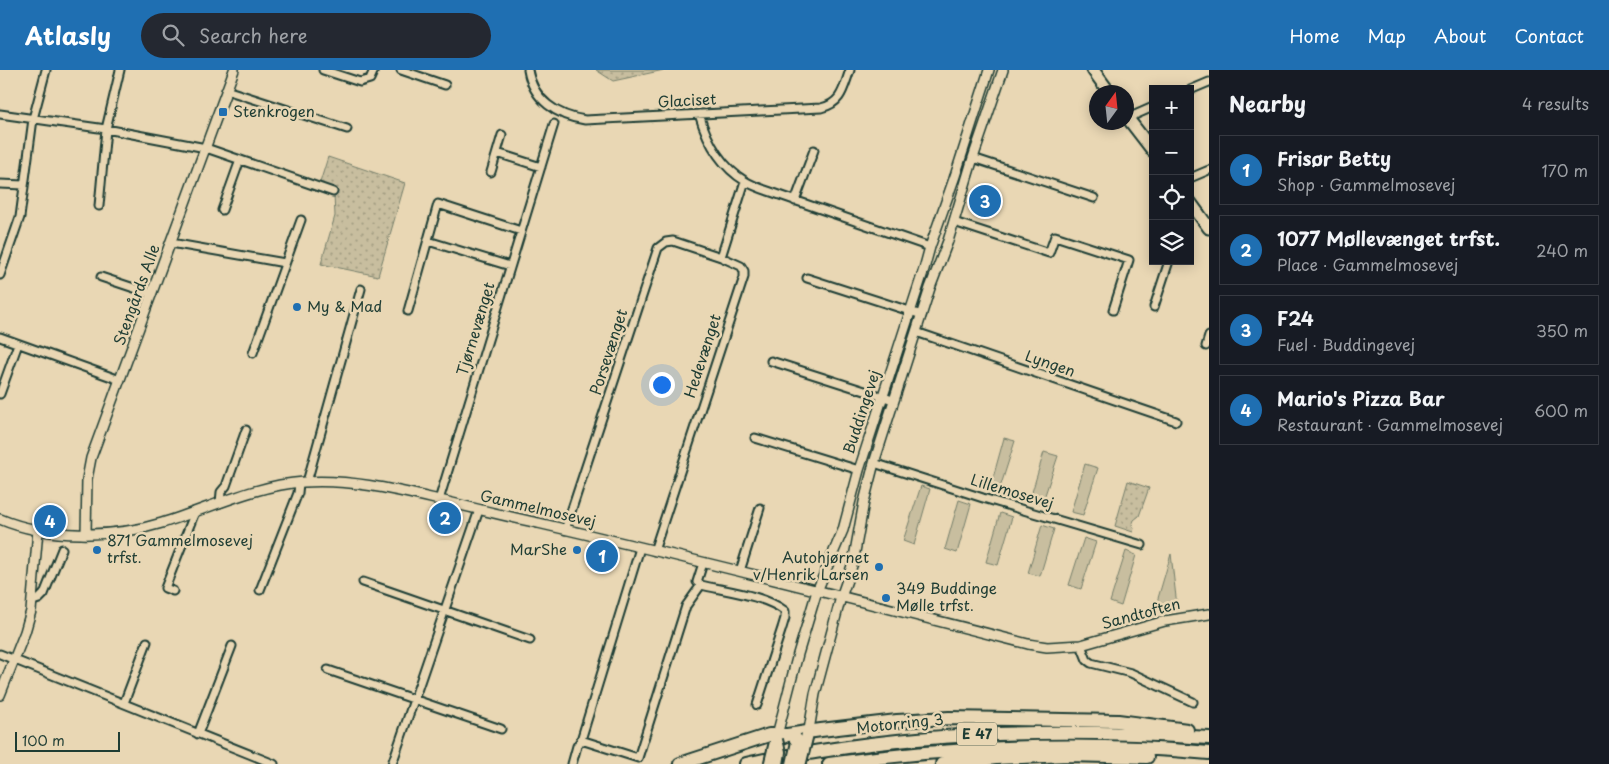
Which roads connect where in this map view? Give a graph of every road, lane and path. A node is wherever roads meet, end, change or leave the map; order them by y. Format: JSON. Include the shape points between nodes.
{"nodes":[{"id":1,"x":46,"y":70,"type":"edge"},
{"id":2,"x":120,"y":70,"type":"edge"},
{"id":3,"x":234,"y":70,"type":"edge"},
{"id":4,"x":323,"y":70,"type":"edge"},
{"id":5,"x":374,"y":70,"type":"edge"},
{"id":6,"x":400,"y":70,"type":"edge"},
{"id":7,"x":528,"y":70,"type":"edge"},
{"id":8,"x":850,"y":70,"type":"edge"},
{"id":9,"x":989,"y":70,"type":"edge"},
{"id":10,"x":1002,"y":70,"type":"edge"},
{"id":11,"x":1093,"y":70,"type":"edge"},
{"id":12,"x":1209,"y":82,"type":"edge"},
{"id":13,"x":445,"y":85,"type":"dead end"},
{"id":14,"x":1104,"y":85,"type":"edge"},
{"id":15,"x":1194,"y":88,"type":"edge"},
{"id":16,"x":226,"y":90,"type":"junction"},
{"id":17,"x":1149,"y":109,"type":"edge"},
{"id":18,"x":0,"y":114,"type":"edge"},
{"id":19,"x":699,"y":114,"type":"junction"},
{"id":20,"x":1134,"y":115,"type":"edge"},
{"id":21,"x":33,"y":119,"type":"junction"},
{"id":22,"x":554,"y":124,"type":"dead end"},
{"id":23,"x":1134,"y":126,"type":"edge"},
{"id":24,"x":106,"y":129,"type":"junction"},
{"id":25,"x":347,"y":129,"type":"dead end"},
{"id":26,"x":502,"y":135,"type":"dead end"},
{"id":27,"x":1149,"y":146,"type":"edge"},
{"id":28,"x":206,"y":148,"type":"junction"},
{"id":29,"x":814,"y":150,"type":"dead end"},
{"id":30,"x":497,"y":154,"type":"junction"},
{"id":31,"x":973,"y":158,"type":"junction"},
{"id":32,"x":240,"y":160,"type":"junction"},
{"id":33,"x":541,"y":167,"type":"junction"},
{"id":34,"x":1209,"y":170,"type":"edge"},
{"id":35,"x":491,"y":172,"type":"dead end"},
{"id":36,"x":1194,"y":176,"type":"edge"},
{"id":37,"x":746,"y":181,"type":"junction"},
{"id":38,"x":0,"y":184,"type":"edge"},
{"id":39,"x":24,"y":185,"type":"junction"},
{"id":40,"x":333,"y":192,"type":"dead end"},
{"id":41,"x":1094,"y":198,"type":"dead end"},
{"id":42,"x":795,"y":201,"type":"junction"},
{"id":43,"x":99,"y":206,"type":"dead end"},
{"id":44,"x":1194,"y":209,"type":"edge"},
{"id":45,"x":222,"y":210,"type":"dead end"},
{"id":46,"x":301,"y":220,"type":"dead end"},
{"id":47,"x":954,"y":222,"type":"junction"},
{"id":48,"x":1209,"y":228,"type":"edge"},
{"id":49,"x":521,"y":231,"type":"junction"},
{"id":50,"x":428,"y":241,"type":"junction"},
{"id":51,"x":171,"y":243,"type":"junction"},
{"id":52,"x":930,"y":247,"type":"junction"},
{"id":53,"x":722,"y":257,"type":"junction"},
{"id":54,"x":285,"y":262,"type":"junction"},
{"id":55,"x":1168,"y":265,"type":"edge"},
{"id":56,"x":510,"y":266,"type":"junction"},
{"id":57,"x":0,"y":275,"type":"edge"},
{"id":58,"x":101,"y":277,"type":"dead end"},
{"id":59,"x":807,"y":278,"type":"dead end"},
{"id":60,"x":361,"y":289,"type":"dead end"},
{"id":61,"x":152,"y":294,"type":"junction"},
{"id":62,"x":1154,"y":307,"type":"dead end"},
{"id":63,"x":1113,"y":310,"type":"dead end"},
{"id":64,"x":408,"y":311,"type":"dead end"},
{"id":65,"x":911,"y":311,"type":"junction"},
{"id":66,"x":922,"y":315,"type":"junction"},
{"id":67,"x":916,"y":332,"type":"junction"},
{"id":68,"x":1209,"y":336,"type":"edge"},
{"id":69,"x":0,"y":337,"type":"edge"},
{"id":70,"x":18,"y":344,"type":"junction"},
{"id":71,"x":1206,"y":346,"type":"dead end"},
{"id":72,"x":252,"y":353,"type":"dead end"},
{"id":73,"x":771,"y":362,"type":"dead end"},
{"id":74,"x":120,"y":380,"type":"junction"},
{"id":75,"x":0,"y":394,"type":"edge"},
{"id":76,"x":883,"y":396,"type":"junction"},
{"id":77,"x":893,"y":400,"type":"junction"},
{"id":78,"x":1176,"y":421,"type":"dead end"},
{"id":79,"x":246,"y":430,"type":"dead end"},
{"id":80,"x":754,"y":438,"type":"dead end"},
{"id":81,"x":874,"y":463,"type":"junction"},
{"id":82,"x":859,"y":470,"type":"junction"},
{"id":83,"x":303,"y":482,"type":"junction"},
{"id":84,"x":439,"y":500,"type":"junction"},
{"id":85,"x":220,"y":503,"type":"junction"},
{"id":86,"x":760,"y":508,"type":"dead end"},
{"id":87,"x":479,"y":510,"type":"junction"},
{"id":88,"x":195,"y":512,"type":"junction"},
{"id":89,"x":0,"y":519,"type":"edge"},
{"id":90,"x":38,"y":530,"type":"junction"},
{"id":91,"x":565,"y":530,"type":"junction"},
{"id":92,"x":86,"y":534,"type":"junction"},
{"id":93,"x":1142,"y":545,"type":"dead end"},
{"id":94,"x":640,"y":548,"type":"junction"},
{"id":95,"x":62,"y":549,"type":"dead end"},
{"id":96,"x":654,"y":551,"type":"junction"},
{"id":97,"x":703,"y":563,"type":"junction"},
{"id":98,"x":740,"y":572,"type":"junction"},
{"id":99,"x":363,"y":582,"type":"dead end"},
{"id":100,"x":701,"y":585,"type":"junction"},
{"id":101,"x":260,"y":590,"type":"dead end"},
{"id":102,"x":173,"y":591,"type":"dead end"},
{"id":103,"x":817,"y":591,"type":"junction"},
{"id":104,"x":841,"y":597,"type":"junction"},
{"id":105,"x":32,"y":601,"type":"junction"},
{"id":106,"x":444,"y":610,"type":"junction"},
{"id":107,"x":1209,"y":614,"type":"edge"},
{"id":108,"x":530,"y":640,"type":"dead end"},
{"id":109,"x":147,"y":642,"type":"dead end"},
{"id":110,"x":1081,"y":645,"type":"junction"},
{"id":111,"x":232,"y":646,"type":"dead end"},
{"id":112,"x":0,"y":654,"type":"edge"},
{"id":113,"x":14,"y":660,"type":"junction"},
{"id":114,"x":328,"y":670,"type":"dead end"},
{"id":115,"x":0,"y":695,"type":"edge"},
{"id":116,"x":414,"y":699,"type":"junction"},
{"id":117,"x":1193,"y":702,"type":"dead end"},
{"id":118,"x":124,"y":703,"type":"junction"},
{"id":119,"x":757,"y":705,"type":"dead end"},
{"id":120,"x":501,"y":729,"type":"dead end"},
{"id":121,"x":198,"y":734,"type":"junction"},
{"id":122,"x":792,"y":736,"type":"junction"},
{"id":123,"x":1209,"y":737,"type":"edge"},
{"id":124,"x":581,"y":740,"type":"junction"},
{"id":125,"x":1209,"y":753,"type":"edge"},
{"id":126,"x":1209,"y":758,"type":"edge"},
{"id":127,"x":274,"y":764,"type":"edge"},
{"id":128,"x":392,"y":764,"type":"edge"},
{"id":129,"x":572,"y":764,"type":"edge"},
{"id":130,"x":680,"y":764,"type":"edge"},
{"id":131,"x":746,"y":764,"type":"edge"},
{"id":132,"x":770,"y":764,"type":"edge"},
{"id":133,"x":777,"y":764,"type":"edge"},
{"id":134,"x":793,"y":764,"type":"edge"},
{"id":135,"x":800,"y":764,"type":"edge"},
{"id":136,"x":829,"y":764,"type":"edge"},
{"id":137,"x":942,"y":764,"type":"edge"}],
"edges":[{"from":1,"to":21,"type":"street"},
{"from":2,"to":24,"type":"street"},
{"from":3,"to":16,"type":"street","name":"Stengårds Alle"},
{"from":4,"to":5,"type":"street","via":[[360,82],[370,79]]},
{"from":6,"to":13,"type":"street"},
{"from":7,"to":19,"type":"street","name":"Glaciset","via":[[539,96],[558,113],[571,118]]},
{"from":8,"to":19,"type":"street","name":"Glaciset","via":[[842,93],[830,106]]},
{"from":9,"to":52,"type":"street","name":"Buddingevej"},
{"from":10,"to":31,"type":"street","name":"Buddingevej"},
{"from":11,"to":14,"type":"main road"},
{"from":12,"to":15,"type":"street"},
{"from":16,"to":25,"type":"street"},
{"from":16,"to":28,"type":"street","name":"Stengårds Alle"},
{"from":17,"to":20,"type":"street"},
{"from":18,"to":21,"type":"street"},
{"from":19,"to":37,"type":"street","via":[[714,150],[728,168]]},
{"from":21,"to":24,"type":"street"},
{"from":21,"to":39,"type":"street"},
{"from":22,"to":33,"type":"street","name":"Tjørnevænget"},
{"from":23,"to":27,"type":"main road"},
{"from":24,"to":28,"type":"street"},
{"from":24,"to":43,"type":"street"},
{"from":26,"to":30,"type":"street"},
{"from":28,"to":32,"type":"street"},
{"from":28,"to":51,"type":"street","name":"Stengårds Alle"},
{"from":29,"to":42,"type":"street"},
{"from":30,"to":33,"type":"street"},
{"from":30,"to":35,"type":"street"},
{"from":31,"to":41,"type":"street"},
{"from":31,"to":47,"type":"street","name":"Buddingevej"},
{"from":32,"to":40,"type":"street"},
{"from":32,"to":45,"type":"street"},
{"from":33,"to":49,"type":"street","name":"Tjørnevænget"},
{"from":34,"to":36,"type":"street"},
{"from":37,"to":42,"type":"street"},
{"from":37,"to":53,"type":"street"},
{"from":38,"to":39,"type":"street"},
{"from":39,"to":57,"type":"street","via":[[20,217]]},
{"from":42,"to":52,"type":"street"},
{"from":44,"to":48,"type":"main road"},
{"from":46,"to":54,"type":"street"},
{"from":47,"to":63,"type":"street","via":[[1050,253],[1055,236],[1129,260]]},
{"from":47,"to":66,"type":"street","name":"Buddingevej"},
{"from":49,"to":50,"type":"street","via":[[438,204]]},
{"from":49,"to":56,"type":"street","name":"Tjørnevænget"},
{"from":50,"to":56,"type":"street"},
{"from":50,"to":64,"type":"street"},
{"from":51,"to":54,"type":"street"},
{"from":51,"to":61,"type":"street","name":"Stengårds Alle"},
{"from":52,"to":65,"type":"street","name":"Buddingevej"},
{"from":53,"to":91,"type":"street","name":"Porsevænget","via":[[672,241],[658,248]]},
{"from":53,"to":96,"type":"street","name":"Hedevænget","via":[[741,266],[744,277]]},
{"from":54,"to":72,"type":"street"},
{"from":55,"to":62,"type":"street"},
{"from":56,"to":84,"type":"street","name":"Tjørnevænget"},
{"from":58,"to":61,"type":"street"},
{"from":59,"to":65,"type":"street"},
{"from":60,"to":83,"type":"street"},
{"from":61,"to":74,"type":"street","name":"Stengårds Alle"},
{"from":65,"to":66,"type":"street"},
{"from":65,"to":76,"type":"street","name":"Buddingevej"},
{"from":66,"to":67,"type":"street","name":"Buddingevej"},
{"from":67,"to":77,"type":"street","name":"Buddingevej"},
{"from":67,"to":78,"type":"street","name":"Lyngen"},
{"from":68,"to":71,"type":"street"},
{"from":69,"to":70,"type":"street"},
{"from":70,"to":74,"type":"street"},
{"from":70,"to":75,"type":"street"},
{"from":73,"to":76,"type":"street"},
{"from":74,"to":92,"type":"street","name":"Stengårds Alle","via":[[91,458],[87,478]]},
{"from":76,"to":77,"type":"street"},
{"from":76,"to":82,"type":"street","name":"Buddingevej"},
{"from":77,"to":81,"type":"street","name":"Buddingevej"},
{"from":79,"to":85,"type":"street","via":[[221,492]]},
{"from":80,"to":82,"type":"street"},
{"from":81,"to":93,"type":"street","name":"Lillemosevej"},
{"from":81,"to":104,"type":"street","name":"Buddingevej","via":[[853,563]]},
{"from":82,"to":103,"type":"street","name":"Buddingevej","via":[[843,530]]},
{"from":83,"to":84,"type":"street","name":"Gammelmosevej","via":[[358,484]]},
{"from":83,"to":85,"type":"street","name":"Gammelmosevej","via":[[257,491]]},
{"from":83,"to":101,"type":"street"},
{"from":84,"to":87,"type":"street","name":"Gammelmosevej"},
{"from":85,"to":88,"type":"street","name":"Gammelmosevej"},
{"from":86,"to":98,"type":"street"},
{"from":87,"to":91,"type":"street","name":"Gammelmosevej"},
{"from":87,"to":106,"type":"street"},
{"from":88,"to":92,"type":"street","name":"Gammelmosevej","via":[[152,526]]},
{"from":88,"to":102,"type":"street","via":[[165,588]]},
{"from":89,"to":90,"type":"street","name":"Gammelmosevej"},
{"from":90,"to":92,"type":"street","name":"Gammelmosevej"},
{"from":90,"to":105,"type":"street"},
{"from":91,"to":94,"type":"street","name":"Gammelmosevej"},
{"from":94,"to":96,"type":"street","name":"Gammelmosevej"},
{"from":94,"to":124,"type":"street"},
{"from":95,"to":105,"type":"street","via":[[44,594]]},
{"from":96,"to":97,"type":"street","name":"Gammelmosevej"},
{"from":97,"to":98,"type":"street","name":"Gammelmosevej"},
{"from":97,"to":100,"type":"street","via":[[697,582]]},
{"from":98,"to":103,"type":"street","name":"Gammelmosevej"},
{"from":99,"to":106,"type":"street"},
{"from":100,"to":119,"type":"street","via":[[752,597],[784,611],[785,618]]},
{"from":100,"to":124,"type":"street","via":[[686,606],[638,758]]},
{"from":103,"to":104,"type":"street","name":"Gammelmosevej"},
{"from":103,"to":122,"type":"street","name":"Buddingevej","via":[[798,654]]},
{"from":104,"to":110,"type":"street","name":"Gammelmosevej","via":[[1028,644],[1047,647]]},
{"from":104,"to":122,"type":"street","name":"Buddingevej","via":[[815,694]]},
{"from":105,"to":113,"type":"street"},
{"from":106,"to":108,"type":"street"},
{"from":106,"to":116,"type":"street"},
{"from":107,"to":110,"type":"street","name":"Sandtoften","via":[[1165,621]]},
{"from":109,"to":118,"type":"street"},
{"from":110,"to":117,"type":"street","via":[[1086,660],[1091,663],[1131,673]]},
{"from":111,"to":121,"type":"street"},
{"from":112,"to":113,"type":"street"},
{"from":113,"to":115,"type":"street"},
{"from":113,"to":118,"type":"street"},
{"from":114,"to":116,"type":"street"},
{"from":116,"to":120,"type":"street"},
{"from":116,"to":128,"type":"street"},
{"from":118,"to":121,"type":"street"},
{"from":121,"to":127,"type":"street"},
{"from":122,"to":123,"type":"highway","via":[[897,721],[992,718],[1118,720],[1179,727]]},
{"from":122,"to":130,"type":"highway","via":[[768,735]]},
{"from":122,"to":132,"type":"main road","name":"Buddingevej","bridge":true},
{"from":122,"to":133,"type":"highway","bridge":true,"via":[[779,752]]},
{"from":122,"to":134,"type":"highway","bridge":true,"via":[[798,742]]},
{"from":122,"to":135,"type":"main road","name":"Buddingevej","bridge":true},
{"from":123,"to":131,"type":"highway","name":"Motorring 3","number":"E 47","via":[[1132,732],[962,734],[860,744]]},
{"from":124,"to":129,"type":"street"},
{"from":125,"to":136,"type":"highway","name":"Motorring 3","number":"E 47","via":[[1042,746],[959,749]]},
{"from":126,"to":137,"type":"highway","via":[[1068,755]]}]}
